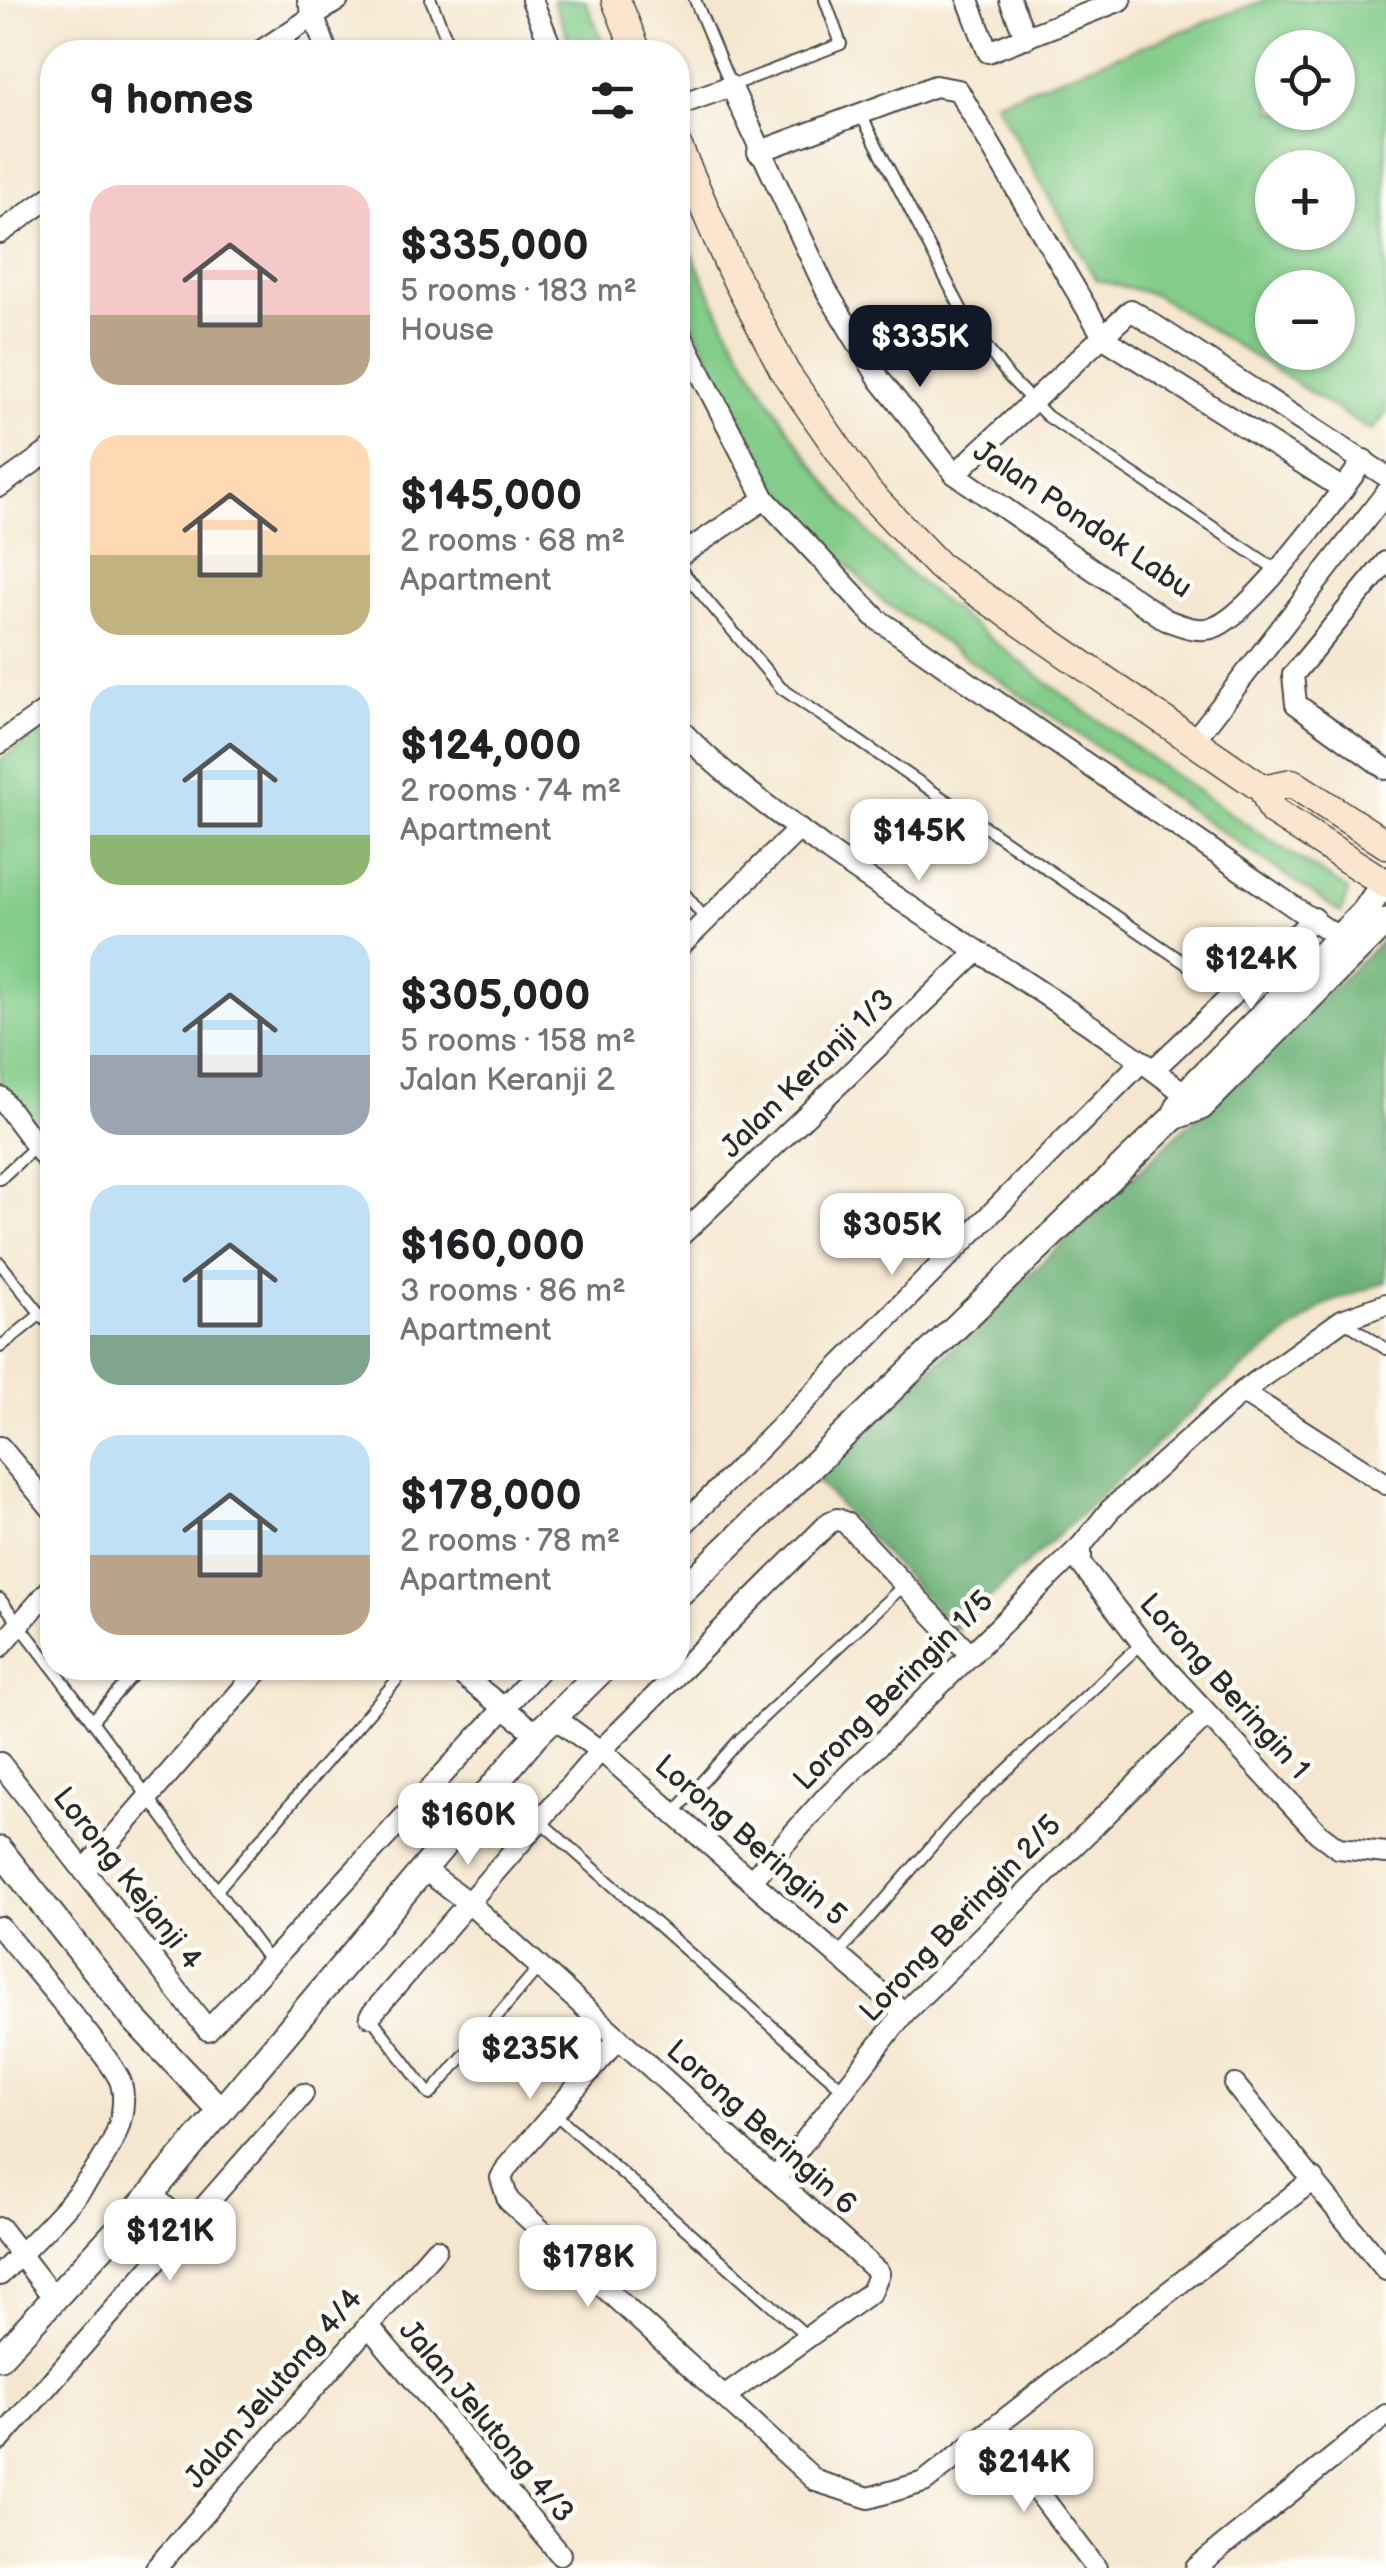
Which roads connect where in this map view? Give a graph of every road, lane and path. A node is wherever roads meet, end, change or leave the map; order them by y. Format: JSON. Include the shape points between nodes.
{"nodes":[{"id":1,"x":338,"y":0,"type":"edge"},
{"id":2,"x":431,"y":0,"type":"edge"},
{"id":3,"x":532,"y":0,"type":"edge"},
{"id":4,"x":694,"y":0,"type":"edge"},
{"id":5,"x":825,"y":0,"type":"edge"},
{"id":6,"x":968,"y":0,"type":"edge"},
{"id":7,"x":1010,"y":0,"type":"edge"},
{"id":8,"x":1121,"y":0,"type":"edge"},
{"id":9,"x":311,"y":7,"type":"edge"},
{"id":10,"x":624,"y":8,"type":"edge"},
{"id":11,"x":1026,"y":38,"type":"junction"},
{"id":12,"x":273,"y":40,"type":"edge"},
{"id":13,"x":323,"y":40,"type":"edge"},
{"id":14,"x":447,"y":40,"type":"edge"},
{"id":15,"x":549,"y":40,"type":"edge"},
{"id":16,"x":634,"y":40,"type":"edge"},
{"id":17,"x":731,"y":86,"type":"junction"},
{"id":18,"x":690,"y":101,"type":"edge"},
{"id":19,"x":860,"y":114,"type":"junction"},
{"id":20,"x":758,"y":152,"type":"junction"},
{"id":21,"x":690,"y":175,"type":"edge"},
{"id":22,"x":40,"y":204,"type":"edge"},
{"id":23,"x":0,"y":232,"type":"edge"},
{"id":24,"x":1104,"y":338,"type":"junction"},
{"id":25,"x":690,"y":352,"type":"edge"},
{"id":26,"x":1032,"y":402,"type":"junction"},
{"id":27,"x":40,"y":458,"type":"edge"},
{"id":28,"x":1364,"y":460,"type":"junction"},
{"id":29,"x":954,"y":474,"type":"junction"},
{"id":30,"x":1386,"y":476,"type":"edge"},
{"id":31,"x":0,"y":486,"type":"edge"},
{"id":32,"x":1343,"y":489,"type":"junction"},
{"id":33,"x":1386,"y":493,"type":"edge"},
{"id":34,"x":765,"y":499,"type":"junction"},
{"id":35,"x":690,"y":551,"type":"edge"},
{"id":36,"x":1386,"y":562,"type":"edge"},
{"id":37,"x":690,"y":569,"type":"edge"},
{"id":38,"x":1277,"y":570,"type":"junction"},
{"id":39,"x":40,"y":715,"type":"edge"},
{"id":40,"x":690,"y":738,"type":"edge"},
{"id":41,"x":0,"y":743,"type":"edge"},
{"id":42,"x":1192,"y":743,"type":"junction"},
{"id":43,"x":1386,"y":768,"type":"edge"},
{"id":44,"x":1263,"y":788,"type":"junction"},
{"id":45,"x":799,"y":830,"type":"junction"},
{"id":46,"x":1386,"y":844,"type":"edge"},
{"id":47,"x":1385,"y":882,"type":"edge"},
{"id":48,"x":690,"y":900,"type":"edge"},
{"id":49,"x":1314,"y":918,"type":"junction"},
{"id":50,"x":706,"y":920,"type":"junction"},
{"id":51,"x":1386,"y":921,"type":"edge"},
{"id":52,"x":690,"y":936,"type":"edge"},
{"id":53,"x":1339,"y":938,"type":"junction"},
{"id":54,"x":977,"y":952,"type":"junction"},
{"id":55,"x":1232,"y":995,"type":"junction"},
{"id":56,"x":1148,"y":1065,"type":"junction"},
{"id":57,"x":0,"y":1097,"type":"edge"},
{"id":58,"x":1186,"y":1106,"type":"junction"},
{"id":59,"x":36,"y":1146,"type":"junction"},
{"id":60,"x":40,"y":1151,"type":"edge"},
{"id":61,"x":0,"y":1178,"type":"edge"},
{"id":62,"x":690,"y":1227,"type":"edge"},
{"id":63,"x":0,"y":1263,"type":"edge"},
{"id":64,"x":1386,"y":1304,"type":"edge"},
{"id":65,"x":40,"y":1313,"type":"edge"},
{"id":66,"x":40,"y":1315,"type":"edge"},
{"id":67,"x":1342,"y":1320,"type":"junction"},
{"id":68,"x":0,"y":1346,"type":"edge"},
{"id":69,"x":1386,"y":1348,"type":"edge"},
{"id":70,"x":1242,"y":1392,"type":"junction"},
{"id":71,"x":0,"y":1447,"type":"edge"},
{"id":72,"x":1386,"y":1484,"type":"edge"},
{"id":73,"x":40,"y":1495,"type":"edge"},
{"id":74,"x":690,"y":1518,"type":"edge"},
{"id":75,"x":1081,"y":1546,"type":"junction"},
{"id":76,"x":690,"y":1583,"type":"edge"},
{"id":77,"x":904,"y":1586,"type":"junction"},
{"id":78,"x":0,"y":1599,"type":"edge"},
{"id":79,"x":40,"y":1601,"type":"edge"},
{"id":80,"x":20,"y":1624,"type":"junction"},
{"id":81,"x":1142,"y":1643,"type":"junction"},
{"id":82,"x":0,"y":1647,"type":"edge"},
{"id":83,"x":40,"y":1650,"type":"edge"},
{"id":84,"x":971,"y":1655,"type":"junction"},
{"id":85,"x":690,"y":1661,"type":"edge"},
{"id":86,"x":62,"y":1680,"type":"edge"},
{"id":87,"x":128,"y":1680,"type":"edge"},
{"id":88,"x":251,"y":1680,"type":"edge"},
{"id":89,"x":397,"y":1680,"type":"edge"},
{"id":90,"x":467,"y":1680,"type":"edge"},
{"id":91,"x":529,"y":1680,"type":"edge"},
{"id":92,"x":592,"y":1680,"type":"edge"},
{"id":93,"x":671,"y":1680,"type":"edge"},
{"id":94,"x":501,"y":1708,"type":"junction"},
{"id":95,"x":1206,"y":1714,"type":"junction"},
{"id":96,"x":92,"y":1721,"type":"junction"},
{"id":97,"x":546,"y":1725,"type":"junction"},
{"id":98,"x":600,"y":1751,"type":"junction"},
{"id":99,"x":0,"y":1763,"type":"edge"},
{"id":100,"x":148,"y":1797,"type":"junction"},
{"id":101,"x":674,"y":1813,"type":"junction"},
{"id":102,"x":540,"y":1822,"type":"junction"},
{"id":103,"x":0,"y":1850,"type":"edge"},
{"id":104,"x":1386,"y":1852,"type":"edge"},
{"id":105,"x":84,"y":1870,"type":"junction"},
{"id":106,"x":425,"y":1870,"type":"junction"},
{"id":107,"x":752,"y":1880,"type":"junction"},
{"id":108,"x":217,"y":1890,"type":"junction"},
{"id":109,"x":470,"y":1904,"type":"junction"},
{"id":110,"x":0,"y":1926,"type":"edge"},
{"id":111,"x":838,"y":1954,"type":"junction"},
{"id":112,"x":270,"y":1962,"type":"junction"},
{"id":113,"x":540,"y":1966,"type":"junction"},
{"id":114,"x":904,"y":2012,"type":"junction"},
{"id":115,"x":370,"y":2016,"type":"joint"},
{"id":116,"x":619,"y":2038,"type":"junction"},
{"id":117,"x":1236,"y":2084,"type":"dead end"},
{"id":118,"x":843,"y":2090,"type":"junction"},
{"id":119,"x":303,"y":2094,"type":"dead end"},
{"id":120,"x":219,"y":2109,"type":"junction"},
{"id":121,"x":554,"y":2113,"type":"junction"},
{"id":122,"x":775,"y":2179,"type":"junction"},
{"id":123,"x":1314,"y":2179,"type":"junction"},
{"id":124,"x":151,"y":2194,"type":"junction"},
{"id":125,"x":188,"y":2226,"type":"junction"},
{"id":126,"x":0,"y":2228,"type":"edge"},
{"id":127,"x":436,"y":2249,"type":"dead end"},
{"id":128,"x":20,"y":2254,"type":"junction"},
{"id":129,"x":1386,"y":2270,"type":"edge"},
{"id":130,"x":0,"y":2275,"type":"edge"},
{"id":131,"x":53,"y":2296,"type":"junction"},
{"id":132,"x":368,"y":2326,"type":"junction"},
{"id":133,"x":808,"y":2337,"type":"junction"},
{"id":134,"x":0,"y":2357,"type":"edge"},
{"id":135,"x":724,"y":2398,"type":"junction"},
{"id":136,"x":1386,"y":2415,"type":"edge"},
{"id":137,"x":992,"y":2431,"type":"junction"},
{"id":138,"x":0,"y":2440,"type":"edge"},
{"id":139,"x":560,"y":2554,"type":"dead end"},
{"id":140,"x":156,"y":2568,"type":"edge"},
{"id":141,"x":1096,"y":2568,"type":"edge"},
{"id":142,"x":1196,"y":2568,"type":"edge"}],
"edges":[{"from":1,"to":9,"type":"street"},
{"from":2,"to":14,"type":"lane"},
{"from":3,"to":15,"type":"street"},
{"from":4,"to":17,"type":"lane"},
{"from":5,"to":17,"type":"lane","via":[[841,44]]},
{"from":6,"to":11,"type":"street","via":[[988,52]]},
{"from":7,"to":11,"type":"street"},
{"from":8,"to":11,"type":"street"},
{"from":9,"to":12,"type":"street"},
{"from":9,"to":13,"type":"street"},
{"from":10,"to":16,"type":"main road"},
{"from":17,"to":18,"type":"street"},
{"from":17,"to":20,"type":"street","name":"Jalan Pondok Labu"},
{"from":19,"to":20,"type":"street"},
{"from":19,"to":24,"type":"street","via":[[935,86],[958,90]]},
{"from":19,"to":26,"type":"lane","via":[[969,324]]},
{"from":20,"to":29,"type":"street","name":"Jalan Pondok Labu","via":[[826,290],[880,380]]},
{"from":21,"to":42,"type":"main road","via":[[785,372],[868,492],[940,566]]},
{"from":22,"to":23,"type":"street"},
{"from":24,"to":26,"type":"street"},
{"from":24,"to":28,"type":"street","via":[[1132,310]]},
{"from":24,"to":32,"type":"street"},
{"from":25,"to":34,"type":"street"},
{"from":26,"to":29,"type":"street"},
{"from":26,"to":38,"type":"lane"},
{"from":27,"to":31,"type":"street"},
{"from":28,"to":30,"type":"street"},
{"from":28,"to":32,"type":"street","name":"Jalan Pondok Labu"},
{"from":29,"to":38,"type":"street","name":"Jalan Pondok Labu","via":[[1166,620],[1190,629],[1230,620]]},
{"from":32,"to":38,"type":"street","name":"Jalan Pondok Labu"},
{"from":33,"to":42,"type":"street"},
{"from":34,"to":35,"type":"street"},
{"from":34,"to":49,"type":"street","via":[[877,619]]},
{"from":36,"to":43,"type":"street","via":[[1292,676],[1296,704]]},
{"from":37,"to":55,"type":"lane","via":[[781,688]]},
{"from":39,"to":41,"type":"street"},
{"from":40,"to":45,"type":"street"},
{"from":42,"to":44,"type":"main road"},
{"from":44,"to":46,"type":"main road","via":[[1292,782]]},
{"from":44,"to":47,"type":"main road","via":[[1274,811]]},
{"from":45,"to":50,"type":"street"},
{"from":45,"to":54,"type":"street"},
{"from":47,"to":53,"type":"street"},
{"from":48,"to":50,"type":"lane"},
{"from":49,"to":53,"type":"street"},
{"from":49,"to":55,"type":"street"},
{"from":50,"to":52,"type":"street"},
{"from":51,"to":58,"type":"street"},
{"from":53,"to":58,"type":"street"},
{"from":54,"to":56,"type":"street"},
{"from":54,"to":62,"type":"street","name":"Jalan Keranji 1/3"},
{"from":55,"to":56,"type":"street"},
{"from":56,"to":58,"type":"street"},
{"from":56,"to":74,"type":"street"},
{"from":57,"to":59,"type":"street"},
{"from":58,"to":76,"type":"street"},
{"from":59,"to":60,"type":"street"},
{"from":59,"to":61,"type":"lane"},
{"from":63,"to":65,"type":"lane"},
{"from":64,"to":67,"type":"street","name":"Lorong Beringin 1/5"},
{"from":66,"to":68,"type":"lane"},
{"from":67,"to":69,"type":"lane"},
{"from":67,"to":70,"type":"street","name":"Lorong Beringin 1/5"},
{"from":70,"to":72,"type":"street"},
{"from":70,"to":75,"type":"street","name":"Lorong Beringin 1/5","via":[[1110,1510]]},
{"from":71,"to":73,"type":"street"},
{"from":75,"to":81,"type":"street","name":"Lorong Beringin 1","via":[[1090,1577]]},
{"from":75,"to":84,"type":"street","name":"Lorong Beringin 1/5"},
{"from":77,"to":84,"type":"street"},
{"from":77,"to":85,"type":"street","via":[[837,1519]]},
{"from":77,"to":101,"type":"lane","via":[[740,1739]]},
{"from":78,"to":80,"type":"lane"},
{"from":79,"to":80,"type":"street"},
{"from":80,"to":82,"type":"street"},
{"from":80,"to":83,"type":"lane"},
{"from":81,"to":95,"type":"street","name":"Lorong Beringin 1"},
{"from":81,"to":111,"type":"lane","via":[[957,1817]]},
{"from":84,"to":107,"type":"street","name":"Lorong Beringin 1/5"},
{"from":86,"to":96,"type":"lane"},
{"from":87,"to":96,"type":"lane"},
{"from":88,"to":100,"type":"street"},
{"from":89,"to":108,"type":"lane"},
{"from":90,"to":94,"type":"street","name":"Lorong Beringin 5"},
{"from":91,"to":94,"type":"street"},
{"from":92,"to":97,"type":"street"},
{"from":93,"to":98,"type":"street"},
{"from":94,"to":97,"type":"street","name":"Lorong Beringin 5"},
{"from":94,"to":112,"type":"street"},
{"from":95,"to":104,"type":"street","name":"Lorong Beringin 1","via":[[1318,1833],[1338,1848]]},
{"from":95,"to":114,"type":"street","name":"Lorong Beringin 2/5"},
{"from":96,"to":100,"type":"lane"},
{"from":97,"to":98,"type":"street","name":"Lorong Beringin 5"},
{"from":97,"to":106,"type":"street"},
{"from":98,"to":101,"type":"street","name":"Lorong Beringin 5"},
{"from":98,"to":102,"type":"street"},
{"from":99,"to":105,"type":"street","name":"Lorong Kejanji 4"},
{"from":100,"to":105,"type":"street"},
{"from":100,"to":108,"type":"lane"},
{"from":101,"to":107,"type":"street","name":"Lorong Beringin 5"},
{"from":102,"to":109,"type":"street"},
{"from":102,"to":118,"type":"lane"},
{"from":103,"to":120,"type":"street","via":[[134,2019]]},
{"from":105,"to":112,"type":"street","name":"Lorong Kejanji 4","via":[[208,2030]]},
{"from":106,"to":109,"type":"street","name":"Lorong Beringin 6"},
{"from":106,"to":120,"type":"street"},
{"from":107,"to":111,"type":"street","name":"Lorong Beringin 5"},
{"from":108,"to":112,"type":"lane"},
{"from":109,"to":113,"type":"street","name":"Lorong Beringin 6"},
{"from":109,"to":115,"type":"street"},
{"from":110,"to":128,"type":"street","via":[[121,2080],[125,2118],[98,2167]]},
{"from":111,"to":114,"type":"street","name":"Lorong Beringin 5"},
{"from":113,"to":115,"type":"lane","via":[[430,2095]]},
{"from":113,"to":116,"type":"street","name":"Lorong Beringin 6"},
{"from":114,"to":118,"type":"street","name":"Lorong Beringin 2/5"},
{"from":116,"to":121,"type":"street"},
{"from":116,"to":122,"type":"street","name":"Lorong Beringin 6"},
{"from":117,"to":123,"type":"street"},
{"from":118,"to":122,"type":"street","name":"Lorong Beringin 2/5"},
{"from":119,"to":125,"type":"street"},
{"from":120,"to":124,"type":"street"},
{"from":121,"to":133,"type":"lane"},
{"from":121,"to":135,"type":"street","via":[[501,2178],[508,2200]]},
{"from":122,"to":133,"type":"street","name":"Lorong Beringin 6","via":[[880,2273],[871,2292]]},
{"from":123,"to":129,"type":"street"},
{"from":123,"to":137,"type":"street"},
{"from":124,"to":125,"type":"street"},
{"from":124,"to":131,"type":"street"},
{"from":125,"to":138,"type":"street"},
{"from":126,"to":128,"type":"street"},
{"from":127,"to":132,"type":"street","name":"Jalan Jelutong 4/4"},
{"from":128,"to":130,"type":"street"},
{"from":128,"to":131,"type":"street"},
{"from":131,"to":134,"type":"street"},
{"from":132,"to":139,"type":"street","name":"Jalan Jelutong 4/3"},
{"from":132,"to":140,"type":"street","name":"Jalan Jelutong 4/4"},
{"from":133,"to":135,"type":"street"},
{"from":135,"to":137,"type":"street","via":[[816,2481],[868,2498],[924,2482]]},
{"from":136,"to":142,"type":"street"},
{"from":137,"to":141,"type":"street"}]}
